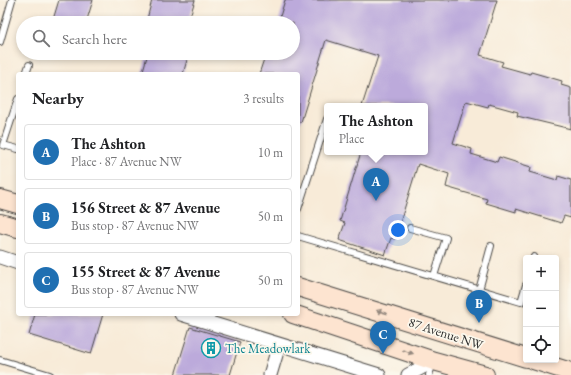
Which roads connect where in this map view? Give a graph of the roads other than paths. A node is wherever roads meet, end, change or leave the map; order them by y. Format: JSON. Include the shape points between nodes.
{"nodes":[{"id":1,"x":12,"y":0,"type":"edge"},
{"id":2,"x":0,"y":42,"type":"edge"},
{"id":3,"x":28,"y":65,"type":"dead end"},
{"id":4,"x":26,"y":72,"type":"edge"},
{"id":5,"x":16,"y":106,"type":"edge"},
{"id":6,"x":324,"y":128,"type":"edge"},
{"id":7,"x":16,"y":148,"type":"edge"},
{"id":8,"x":0,"y":199,"type":"edge"},
{"id":9,"x":16,"y":203,"type":"edge"},
{"id":10,"x":300,"y":203,"type":"edge"},
{"id":11,"x":0,"y":223,"type":"edge"},
{"id":12,"x":16,"y":227,"type":"edge"},
{"id":13,"x":410,"y":228,"type":"dead end"},
{"id":14,"x":300,"y":237,"type":"edge"},
{"id":15,"x":491,"y":246,"type":"dead end"},
{"id":16,"x":0,"y":257,"type":"edge"},
{"id":17,"x":16,"y":262,"type":"edge"},
{"id":18,"x":434,"y":276,"type":"junction"},
{"id":19,"x":300,"y":288,"type":"edge"},
{"id":20,"x":479,"y":290,"type":"junction"},
{"id":21,"x":524,"y":291,"type":"edge"},
{"id":22,"x":187,"y":316,"type":"edge"},
{"id":23,"x":298,"y":316,"type":"edge"},
{"id":24,"x":279,"y":345,"type":"junction"},
{"id":25,"x":523,"y":357,"type":"edge"},
{"id":26,"x":0,"y":360,"type":"edge"},
{"id":27,"x":542,"y":363,"type":"edge"},
{"id":28,"x":432,"y":368,"type":"edge"},
{"id":29,"x":571,"y":372,"type":"edge"},
{"id":30,"x":50,"y":375,"type":"edge"},
{"id":31,"x":270,"y":375,"type":"edge"},
{"id":32,"x":379,"y":375,"type":"edge"},
{"id":33,"x":408,"y":375,"type":"edge"},
{"id":34,"x":485,"y":375,"type":"edge"}],
"edges":[{"from":1,"to":2,"type":"lane"},
{"from":3,"to":4,"type":"lane"},
{"from":5,"to":7,"type":"lane","via":[[4,145]]},
{"from":6,"to":10,"type":"lane"},
{"from":8,"to":9,"type":"main road"},
{"from":11,"to":12,"type":"main road"},
{"from":13,"to":18,"type":"lane","via":[[446,238]]},
{"from":14,"to":18,"type":"lane"},
{"from":15,"to":20,"type":"lane"},
{"from":16,"to":17,"type":"street"},
{"from":18,"to":20,"type":"lane"},
{"from":25,"to":19,"type":"main road","name":"87 Avenue NW","one_way":true},
{"from":20,"to":21,"type":"lane","via":[[521,302]]},
{"from":22,"to":24,"type":"street"},
{"from":23,"to":28,"type":"main road","one_way":true},
{"from":24,"to":31,"type":"street"},
{"from":24,"to":32,"type":"street"},
{"from":26,"to":30,"type":"lane"},
{"from":27,"to":29,"type":"main road"},
{"from":28,"to":33,"type":"street"},
{"from":28,"to":34,"type":"main road"}]}
